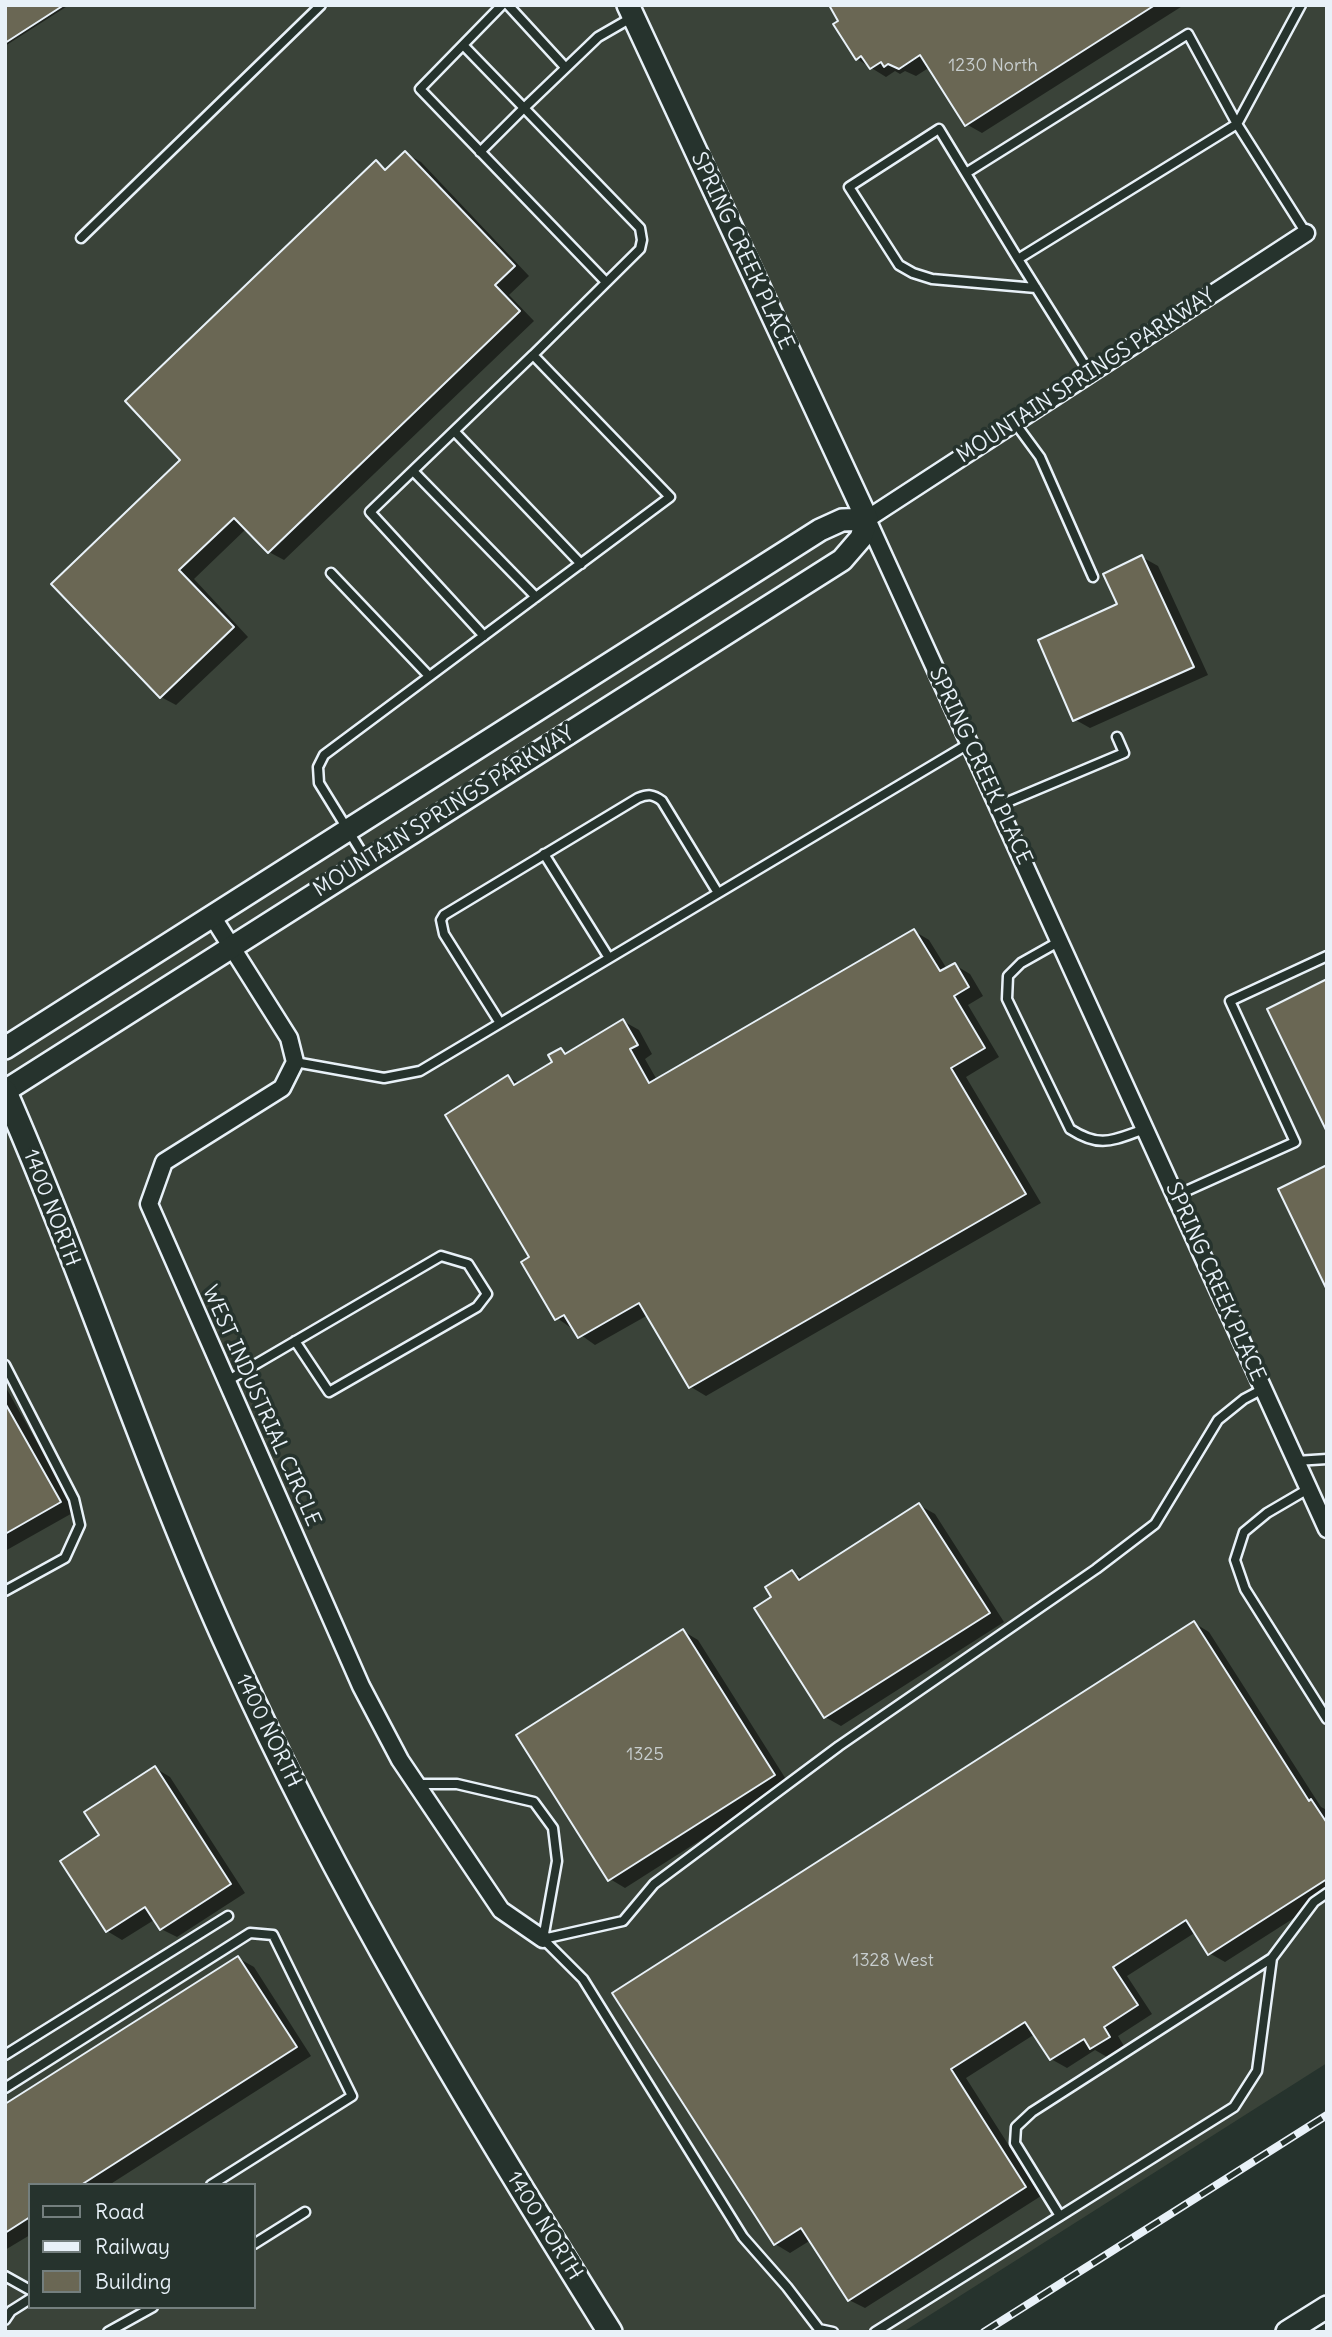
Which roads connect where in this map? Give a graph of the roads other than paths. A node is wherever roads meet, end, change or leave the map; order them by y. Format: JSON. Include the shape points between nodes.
{"nodes":[{"id":1,"x":321,"y":5,"type":"edge"},
{"id":2,"x":502,"y":5,"type":"edge"},
{"id":3,"x":508,"y":5,"type":"edge"},
{"id":4,"x":1301,"y":5,"type":"edge"},
{"id":5,"x":631,"y":11,"type":"edge"},
{"id":6,"x":463,"y":45,"type":"junction"},
{"id":7,"x":565,"y":66,"type":"junction"},
{"id":8,"x":524,"y":108,"type":"junction"},
{"id":9,"x":1237,"y":124,"type":"junction"},
{"id":10,"x":480,"y":152,"type":"junction"},
{"id":11,"x":966,"y":173,"type":"junction"},
{"id":12,"x":1306,"y":233,"type":"joint"},
{"id":13,"x":81,"y":238,"type":"dead end"},
{"id":14,"x":1018,"y":259,"type":"junction"},
{"id":15,"x":606,"y":282,"type":"junction"},
{"id":16,"x":1036,"y":288,"type":"junction"},
{"id":17,"x":533,"y":355,"type":"junction"},
{"id":18,"x":1090,"y":374,"type":"junction"},
{"id":19,"x":1015,"y":423,"type":"junction"},
{"id":20,"x":454,"y":431,"type":"junction"},
{"id":21,"x":413,"y":471,"type":"junction"},
{"id":22,"x":867,"y":519,"type":"junction"},
{"id":23,"x":581,"y":564,"type":"junction"},
{"id":24,"x":331,"y":573,"type":"dead end"},
{"id":25,"x":1094,"y":578,"type":"dead end"},
{"id":26,"x":536,"y":597,"type":"junction"},
{"id":27,"x":484,"y":636,"type":"junction"},
{"id":28,"x":429,"y":676,"type":"junction"},
{"id":29,"x":1117,"y":737,"type":"dead end"},
{"id":30,"x":970,"y":743,"type":"junction"},
{"id":31,"x":998,"y":806,"type":"junction"},
{"id":32,"x":348,"y":830,"type":"junction"},
{"id":33,"x":544,"y":854,"type":"junction"},
{"id":34,"x":367,"y":861,"type":"junction"},
{"id":35,"x":718,"y":893,"type":"junction"},
{"id":36,"x":212,"y":916,"type":"junction"},
{"id":37,"x":1060,"y":941,"type":"junction"},
{"id":38,"x":231,"y":947,"type":"junction"},
{"id":39,"x":1327,"y":956,"type":"edge"},
{"id":40,"x":609,"y":958,"type":"junction"},
{"id":41,"x":500,"y":1023,"type":"junction"},
{"id":42,"x":5,"y":1048,"type":"edge"},
{"id":43,"x":295,"y":1062,"type":"junction"},
{"id":44,"x":5,"y":1091,"type":"edge"},
{"id":45,"x":1145,"y":1129,"type":"junction"},
{"id":46,"x":1175,"y":1196,"type":"junction"},
{"id":47,"x":295,"y":1341,"type":"junction"},
{"id":48,"x":5,"y":1365,"type":"edge"},
{"id":49,"x":227,"y":1381,"type":"junction"},
{"id":50,"x":1263,"y":1389,"type":"junction"},
{"id":51,"x":1327,"y":1459,"type":"edge"},
{"id":52,"x":1296,"y":1461,"type":"junction"},
{"id":53,"x":1308,"y":1489,"type":"junction"},
{"id":54,"x":1327,"y":1529,"type":"edge"},
{"id":55,"x":5,"y":1591,"type":"edge"},
{"id":56,"x":1327,"y":1719,"type":"edge"},
{"id":57,"x":416,"y":1784,"type":"junction"},
{"id":58,"x":1327,"y":1893,"type":"edge"},
{"id":59,"x":228,"y":1916,"type":"dead end"},
{"id":60,"x":543,"y":1939,"type":"junction"},
{"id":61,"x":1272,"y":1958,"type":"junction"},
{"id":62,"x":5,"y":2054,"type":"edge"},
{"id":63,"x":5,"y":2088,"type":"edge"},
{"id":64,"x":214,"y":2183,"type":"edge"},
{"id":65,"x":304,"y":2212,"type":"dead end"},
{"id":66,"x":1060,"y":2216,"type":"junction"},
{"id":67,"x":256,"y":2243,"type":"edge"},
{"id":68,"x":5,"y":2276,"type":"edge"},
{"id":69,"x":28,"y":2289,"type":"edge"},
{"id":70,"x":28,"y":2300,"type":"edge"},
{"id":71,"x":1327,"y":2307,"type":"edge"},
{"id":72,"x":149,"y":2309,"type":"edge"},
{"id":73,"x":5,"y":2320,"type":"edge"},
{"id":74,"x":108,"y":2332,"type":"edge"},
{"id":75,"x":610,"y":2332,"type":"edge"},
{"id":76,"x":833,"y":2332,"type":"edge"},
{"id":77,"x":875,"y":2332,"type":"edge"},
{"id":78,"x":1287,"y":2332,"type":"edge"}],
"edges":[{"from":1,"to":13,"type":"lane"},
{"from":2,"to":6,"type":"lane"},
{"from":3,"to":7,"type":"lane"},
{"from":4,"to":9,"type":"lane"},
{"from":5,"to":7,"type":"lane"},
{"from":5,"to":22,"type":"street","name":"SPRING CREEK PLACE"},
{"from":6,"to":8,"type":"lane"},
{"from":6,"to":10,"type":"lane","via":[[420,89]]},
{"from":7,"to":8,"type":"lane"},
{"from":8,"to":10,"type":"lane"},
{"from":8,"to":15,"type":"lane","via":[[640,228],[640,249]]},
{"from":9,"to":11,"type":"lane","via":[[1188,34]]},
{"from":9,"to":12,"type":"lane"},
{"from":9,"to":14,"type":"lane"},
{"from":10,"to":15,"type":"lane"},
{"from":11,"to":14,"type":"lane"},
{"from":11,"to":16,"type":"lane","via":[[939,129],[849,187],[899,265],[913,273],[932,279]]},
{"from":12,"to":18,"type":"street","name":"MOUNTAIN SPRINGS PARKWAY"},
{"from":14,"to":16,"type":"lane"},
{"from":15,"to":17,"type":"lane"},
{"from":16,"to":18,"type":"lane"},
{"from":17,"to":20,"type":"lane"},
{"from":17,"to":23,"type":"lane","via":[[670,497]]},
{"from":18,"to":19,"type":"street","name":"MOUNTAIN SPRINGS PARKWAY"},
{"from":19,"to":22,"type":"street","name":"MOUNTAIN SPRINGS PARKWAY"},
{"from":19,"to":25,"type":"lane","via":[[1040,457]]},
{"from":20,"to":21,"type":"lane"},
{"from":20,"to":23,"type":"lane"},
{"from":21,"to":26,"type":"lane"},
{"from":21,"to":27,"type":"lane","via":[[370,512]]},
{"from":22,"to":30,"type":"street","name":"SPRING CREEK PLACE"},
{"from":22,"to":32,"type":"street","name":"MOUNTAIN SPRINGS PARKWAY","via":[[842,520],[820,530]]},
{"from":22,"to":34,"type":"street","name":"MOUNTAIN SPRINGS PARKWAY","via":[[861,538],[842,560]]},
{"from":23,"to":26,"type":"lane"},
{"from":24,"to":28,"type":"lane"},
{"from":26,"to":27,"type":"lane"},
{"from":27,"to":28,"type":"lane"},
{"from":28,"to":32,"type":"lane","via":[[324,755],[318,767],[319,783]]},
{"from":29,"to":31,"type":"lane","via":[[1124,753]]},
{"from":30,"to":31,"type":"street","name":"SPRING CREEK PLACE"},
{"from":30,"to":35,"type":"lane"},
{"from":31,"to":37,"type":"street","name":"SPRING CREEK PLACE"},
{"from":32,"to":34,"type":"lane"},
{"from":32,"to":36,"type":"street","name":"MOUNTAIN SPRINGS PARKWAY"},
{"from":33,"to":35,"type":"lane","via":[[638,798],[655,795]]},
{"from":33,"to":40,"type":"lane"},
{"from":33,"to":41,"type":"lane","via":[[441,920],[444,934]]},
{"from":34,"to":38,"type":"street","name":"MOUNTAIN SPRINGS PARKWAY"},
{"from":35,"to":40,"type":"lane"},
{"from":36,"to":38,"type":"street"},
{"from":36,"to":42,"type":"street","name":"MOUNTAIN SPRINGS PARKWAY"},
{"from":37,"to":45,"type":"street","name":"SPRING CREEK PLACE"},
{"from":37,"to":45,"type":"lane","via":[[1021,962],[1008,976],[1007,999],[1070,1129],[1087,1140],[1105,1143]]},
{"from":38,"to":43,"type":"street","via":[[289,1038]]},
{"from":38,"to":44,"type":"street","name":"MOUNTAIN SPRINGS PARKWAY"},
{"from":39,"to":46,"type":"lane","via":[[1230,1001],[1295,1142]]},
{"from":40,"to":41,"type":"lane"},
{"from":41,"to":43,"type":"lane","via":[[420,1070],[384,1078]]},
{"from":43,"to":49,"type":"street","name":"WEST INDUSTRIAL CIRCLE","via":[[282,1088],[164,1162],[149,1204]]},
{"from":44,"to":75,"type":"main road","name":"1400 NORTH","via":[[179,1535],[287,1772],[361,1916],[451,2074]]},
{"from":45,"to":46,"type":"street","name":"SPRING CREEK PLACE"},
{"from":46,"to":50,"type":"street","name":"SPRING CREEK PLACE"},
{"from":47,"to":47,"type":"lane","via":[[441,1256],[468,1264],[487,1294],[477,1307],[328,1392]]},
{"from":47,"to":49,"type":"lane"},
{"from":48,"to":55,"type":"lane","via":[[74,1499],[80,1525],[65,1558]]},
{"from":49,"to":57,"type":"street","name":"WEST INDUSTRIAL CIRCLE","via":[[361,1686]]},
{"from":50,"to":52,"type":"street","name":"SPRING CREEK PLACE"},
{"from":50,"to":60,"type":"lane","via":[[1218,1420],[1155,1524],[839,1745],[654,1884],[623,1921]]},
{"from":51,"to":52,"type":"lane"},
{"from":52,"to":53,"type":"street","name":"SPRING CREEK PLACE"},
{"from":53,"to":54,"type":"street","name":"SPRING CREEK PLACE"},
{"from":53,"to":56,"type":"lane","via":[[1244,1532],[1235,1560],[1245,1588]]},
{"from":57,"to":60,"type":"street","name":"WEST INDUSTRIAL CIRCLE","via":[[501,1910]]},
{"from":57,"to":60,"type":"lane","via":[[457,1784],[534,1802],[553,1828],[557,1861]]},
{"from":58,"to":61,"type":"lane","via":[[1314,1902]]},
{"from":59,"to":62,"type":"lane"},
{"from":60,"to":76,"type":"lane","via":[[583,1979],[743,2237],[819,2329]]},
{"from":61,"to":66,"type":"lane","via":[[1257,2071],[1234,2107]]},
{"from":61,"to":66,"type":"lane","via":[[1031,2112],[1016,2127],[1015,2143]]},
{"from":63,"to":64,"type":"lane","via":[[250,1933],[273,1935],[352,2096]]},
{"from":65,"to":67,"type":"lane"},
{"from":66,"to":77,"type":"lane"},
{"from":68,"to":69,"type":"lane"},
{"from":70,"to":73,"type":"lane"},
{"from":71,"to":78,"type":"street"},
{"from":72,"to":74,"type":"lane"}]}
